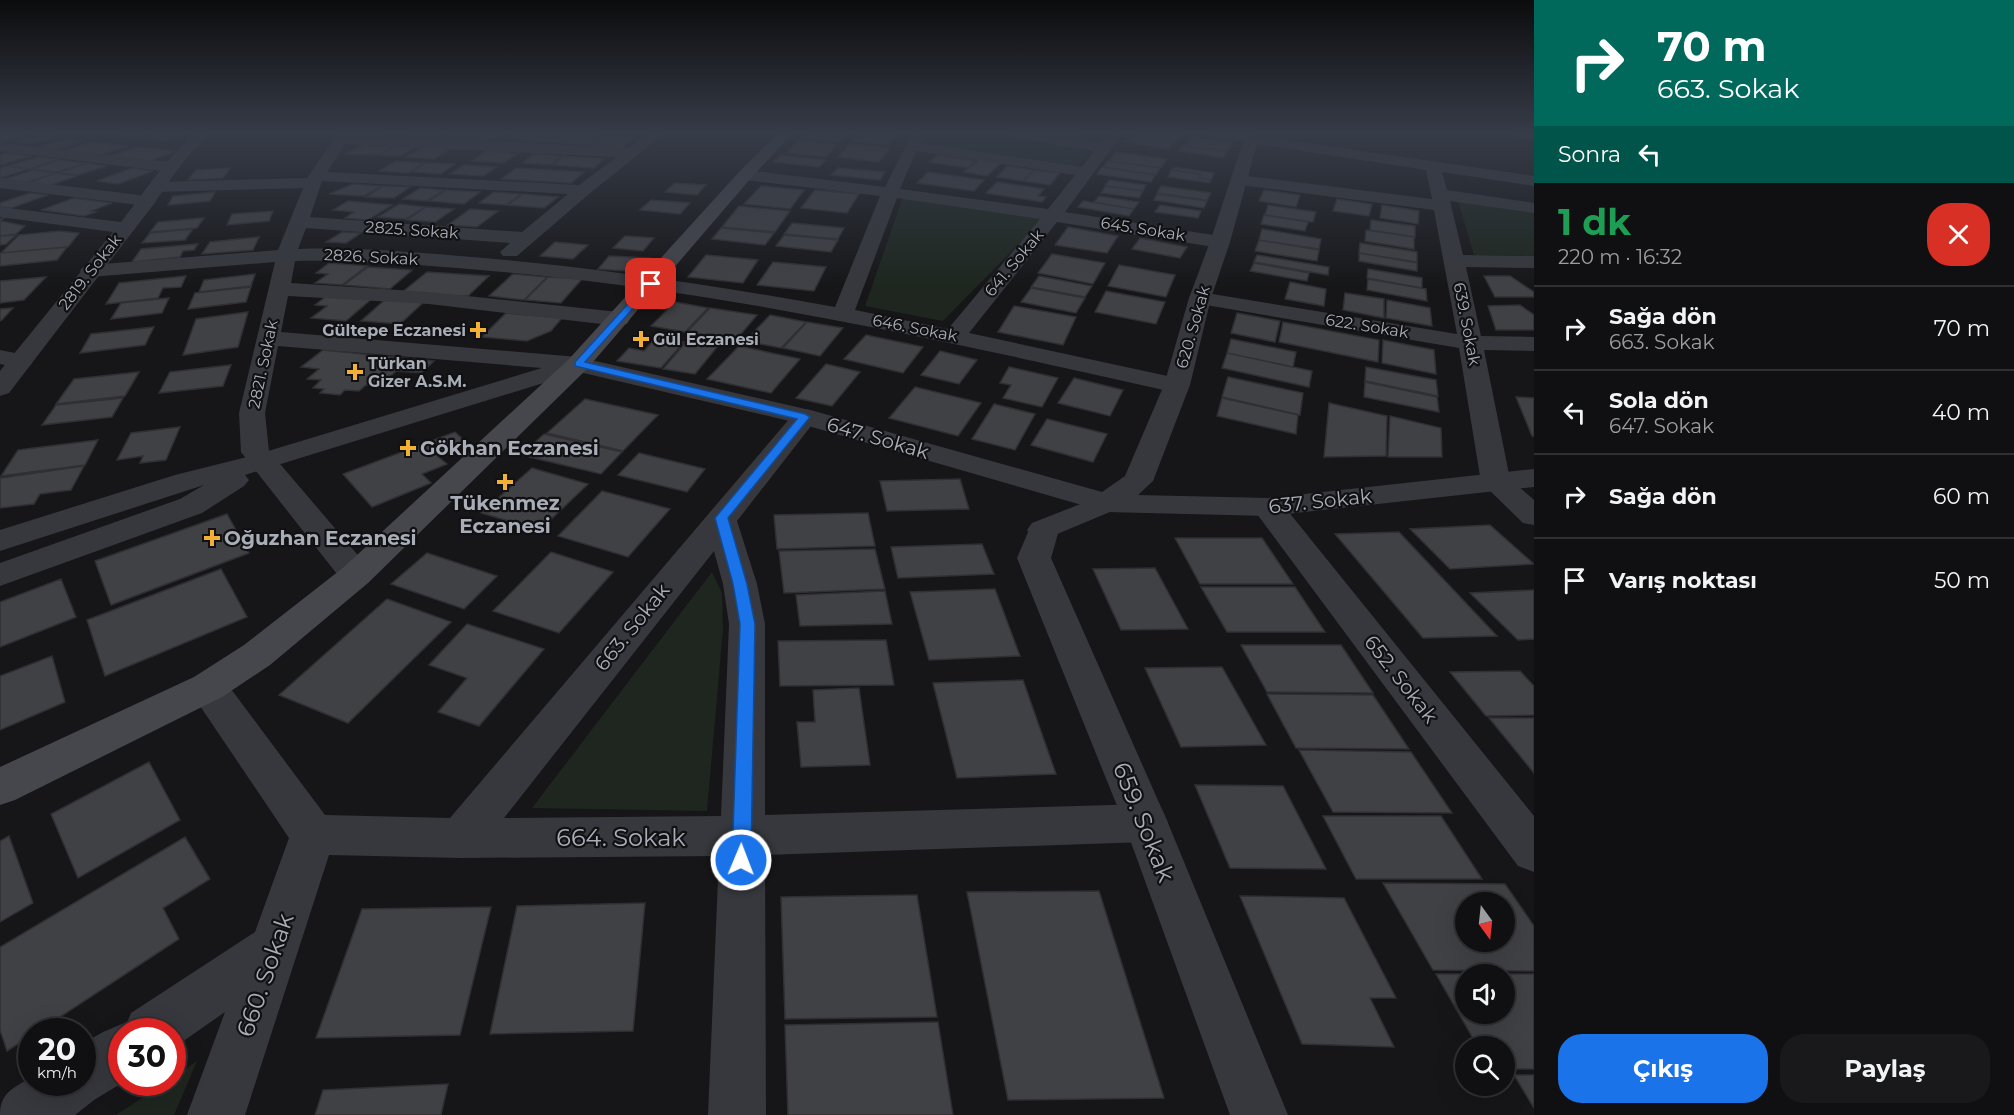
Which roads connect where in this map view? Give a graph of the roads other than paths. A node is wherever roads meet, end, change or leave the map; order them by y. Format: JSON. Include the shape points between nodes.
{"nodes":[{"id":1,"x":28,"y":185,"type":"edge"},
{"id":2,"x":158,"y":185,"type":"edge"},
{"id":3,"x":256,"y":185,"type":"edge"},
{"id":4,"x":313,"y":185,"type":"edge"},
{"id":5,"x":450,"y":185,"type":"edge"},
{"id":6,"x":589,"y":185,"type":"edge"},
{"id":7,"x":736,"y":185,"type":"edge"},
{"id":8,"x":837,"y":185,"type":"edge"},
{"id":9,"x":894,"y":185,"type":"edge"},
{"id":10,"x":1075,"y":185,"type":"edge"},
{"id":11,"x":1238,"y":185,"type":"edge"},
{"id":12,"x":1291,"y":185,"type":"edge"},
{"id":13,"x":1437,"y":185,"type":"edge"},
{"id":14,"x":583,"y":190,"type":"junction"},
{"id":15,"x":891,"y":191,"type":"junction"},
{"id":16,"x":152,"y":194,"type":"junction"},
{"id":17,"x":1441,"y":200,"type":"junction"},
{"id":18,"x":1534,"y":208,"type":"edge"},
{"id":19,"x":0,"y":212,"type":"edge"},
{"id":20,"x":1054,"y":214,"type":"junction"},
{"id":21,"x":298,"y":222,"type":"junction"},
{"id":22,"x":124,"y":228,"type":"junction"},
{"id":23,"x":526,"y":238,"type":"junction"},
{"id":24,"x":1220,"y":242,"type":"junction"},
{"id":25,"x":286,"y":256,"type":"junction"},
{"id":26,"x":1455,"y":261,"type":"junction"},
{"id":27,"x":1534,"y":262,"type":"edge"},
{"id":28,"x":494,"y":264,"type":"junction"},
{"id":29,"x":90,"y":271,"type":"junction"},
{"id":30,"x":651,"y":284,"type":"junction"},
{"id":31,"x":279,"y":289,"type":"junction"},
{"id":32,"x":1200,"y":298,"type":"junction"},
{"id":33,"x":843,"y":314,"type":"junction"},
{"id":34,"x":619,"y":319,"type":"junction"},
{"id":35,"x":954,"y":336,"type":"junction"},
{"id":36,"x":269,"y":338,"type":"junction"},
{"id":37,"x":1471,"y":343,"type":"junction"},
{"id":38,"x":1534,"y":344,"type":"edge"},
{"id":39,"x":11,"y":359,"type":"edge"},
{"id":40,"x":578,"y":364,"type":"junction"},
{"id":41,"x":1177,"y":385,"type":"junction"},
{"id":42,"x":0,"y":388,"type":"edge"},
{"id":43,"x":805,"y":417,"type":"junction"},
{"id":44,"x":264,"y":462,"type":"junction"},
{"id":45,"x":1534,"y":478,"type":"edge"},
{"id":46,"x":1496,"y":482,"type":"junction"},
{"id":47,"x":1106,"y":503,"type":"junction"},
{"id":48,"x":1268,"y":507,"type":"junction"},
{"id":49,"x":1534,"y":516,"type":"edge"},
{"id":50,"x":721,"y":518,"type":"junction"},
{"id":51,"x":0,"y":541,"type":"edge"},
{"id":52,"x":356,"y":574,"type":"junction"},
{"id":53,"x":0,"y":575,"type":"edge"},
{"id":54,"x":208,"y":687,"type":"junction"},
{"id":55,"x":0,"y":787,"type":"edge"},
{"id":56,"x":1146,"y":823,"type":"junction"},
{"id":57,"x":313,"y":835,"type":"junction"},
{"id":58,"x":742,"y":837,"type":"junction"},
{"id":59,"x":461,"y":838,"type":"junction"},
{"id":60,"x":1534,"y":851,"type":"edge"},
{"id":61,"x":274,"y":948,"type":"junction"},
{"id":62,"x":171,"y":1018,"type":"edge"},
{"id":63,"x":54,"y":1096,"type":"edge"},
{"id":64,"x":25,"y":1115,"type":"edge"},
{"id":65,"x":216,"y":1115,"type":"edge"},
{"id":66,"x":736,"y":1115,"type":"edge"},
{"id":67,"x":1259,"y":1115,"type":"edge"}],
"edges":[{"from":1,"to":16,"type":"street"},
{"from":2,"to":16,"type":"street","name":"2819. Sokak"},
{"from":3,"to":16,"type":"street"},
{"from":4,"to":21,"type":"street","name":"2821. Sokak"},
{"from":5,"to":14,"type":"street"},
{"from":6,"to":14,"type":"street"},
{"from":7,"to":30,"type":"main road"},
{"from":8,"to":15,"type":"street","name":"645. Sokak"},
{"from":9,"to":15,"type":"street"},
{"from":10,"to":20,"type":"street","name":"641. Sokak"},
{"from":11,"to":24,"type":"street","name":"620. Sokak"},
{"from":12,"to":17,"type":"street"},
{"from":13,"to":17,"type":"street","name":"639. Sokak"},
{"from":14,"to":23,"type":"street"},
{"from":15,"to":20,"type":"street","name":"645. Sokak"},
{"from":15,"to":33,"type":"street"},
{"from":16,"to":22,"type":"street","name":"2819. Sokak"},
{"from":17,"to":18,"type":"street"},
{"from":17,"to":26,"type":"street","name":"639. Sokak"},
{"from":19,"to":22,"type":"street"},
{"from":20,"to":24,"type":"street","name":"645. Sokak"},
{"from":20,"to":35,"type":"street","name":"641. Sokak"},
{"from":21,"to":23,"type":"street","name":"2825. Sokak"},
{"from":21,"to":25,"type":"street","name":"2821. Sokak"},
{"from":22,"to":29,"type":"street","name":"2819. Sokak"},
{"from":23,"to":28,"type":"street"},
{"from":24,"to":32,"type":"street","name":"620. Sokak"},
{"from":25,"to":28,"type":"street","name":"2826. Sokak"},
{"from":25,"to":29,"type":"street","name":"2826. Sokak"},
{"from":25,"to":31,"type":"street","name":"2821. Sokak"},
{"from":26,"to":27,"type":"street"},
{"from":26,"to":37,"type":"street","name":"639. Sokak"},
{"from":28,"to":30,"type":"street","name":"2826. Sokak"},
{"from":29,"to":39,"type":"street","name":"2819. Sokak"},
{"from":30,"to":33,"type":"street","name":"646. Sokak"},
{"from":30,"to":34,"type":"main road"},
{"from":31,"to":34,"type":"street","via":[[429,298]]},
{"from":31,"to":36,"type":"street","name":"2821. Sokak"},
{"from":32,"to":37,"type":"street","name":"622. Sokak"},
{"from":32,"to":41,"type":"street","name":"620. Sokak"},
{"from":33,"to":35,"type":"street","name":"646. Sokak"},
{"from":34,"to":40,"type":"main road"},
{"from":35,"to":41,"type":"street","name":"646. Sokak"},
{"from":36,"to":40,"type":"street","name":"647. Sokak"},
{"from":36,"to":44,"type":"street","name":"2821. Sokak","via":[[252,413],[255,452]]},
{"from":37,"to":38,"type":"street","name":"622. Sokak"},
{"from":37,"to":46,"type":"street","name":"639. Sokak"},
{"from":39,"to":42,"type":"street","name":"2819. Sokak"},
{"from":40,"to":43,"type":"street","name":"647. Sokak"},
{"from":40,"to":44,"type":"street"},
{"from":40,"to":52,"type":"main road"},
{"from":41,"to":47,"type":"street","name":"620. Sokak","via":[[1138,481]]},
{"from":43,"to":47,"type":"street","name":"647. Sokak"},
{"from":43,"to":50,"type":"street","name":"663. Sokak"},
{"from":44,"to":51,"type":"street","via":[[185,482]]},
{"from":44,"to":52,"type":"street","name":"2821. Sokak"},
{"from":44,"to":53,"type":"street","via":[[191,506]]},
{"from":45,"to":46,"type":"street","name":"637. Sokak"},
{"from":46,"to":48,"type":"street","name":"637. Sokak"},
{"from":46,"to":49,"type":"street"},
{"from":47,"to":48,"type":"street","name":"637. Sokak"},
{"from":47,"to":56,"type":"street","name":"659. Sokak","via":[[1043,530],[1034,558]]},
{"from":48,"to":60,"type":"street","name":"652. Sokak"},
{"from":50,"to":58,"type":"street","via":[[747,624]]},
{"from":50,"to":59,"type":"street","name":"663. Sokak"},
{"from":52,"to":54,"type":"main road","via":[[257,656]]},
{"from":54,"to":55,"type":"main road"},
{"from":54,"to":57,"type":"street"},
{"from":56,"to":58,"type":"street","name":"664. Sokak"},
{"from":56,"to":67,"type":"street","name":"659. Sokak"},
{"from":57,"to":59,"type":"street","name":"664. Sokak"},
{"from":57,"to":61,"type":"street","name":"660. Sokak"},
{"from":58,"to":59,"type":"street","name":"664. Sokak"},
{"from":58,"to":66,"type":"street"},
{"from":61,"to":62,"type":"street"},
{"from":61,"to":65,"type":"street","name":"660. Sokak"},
{"from":63,"to":64,"type":"street"}]}
